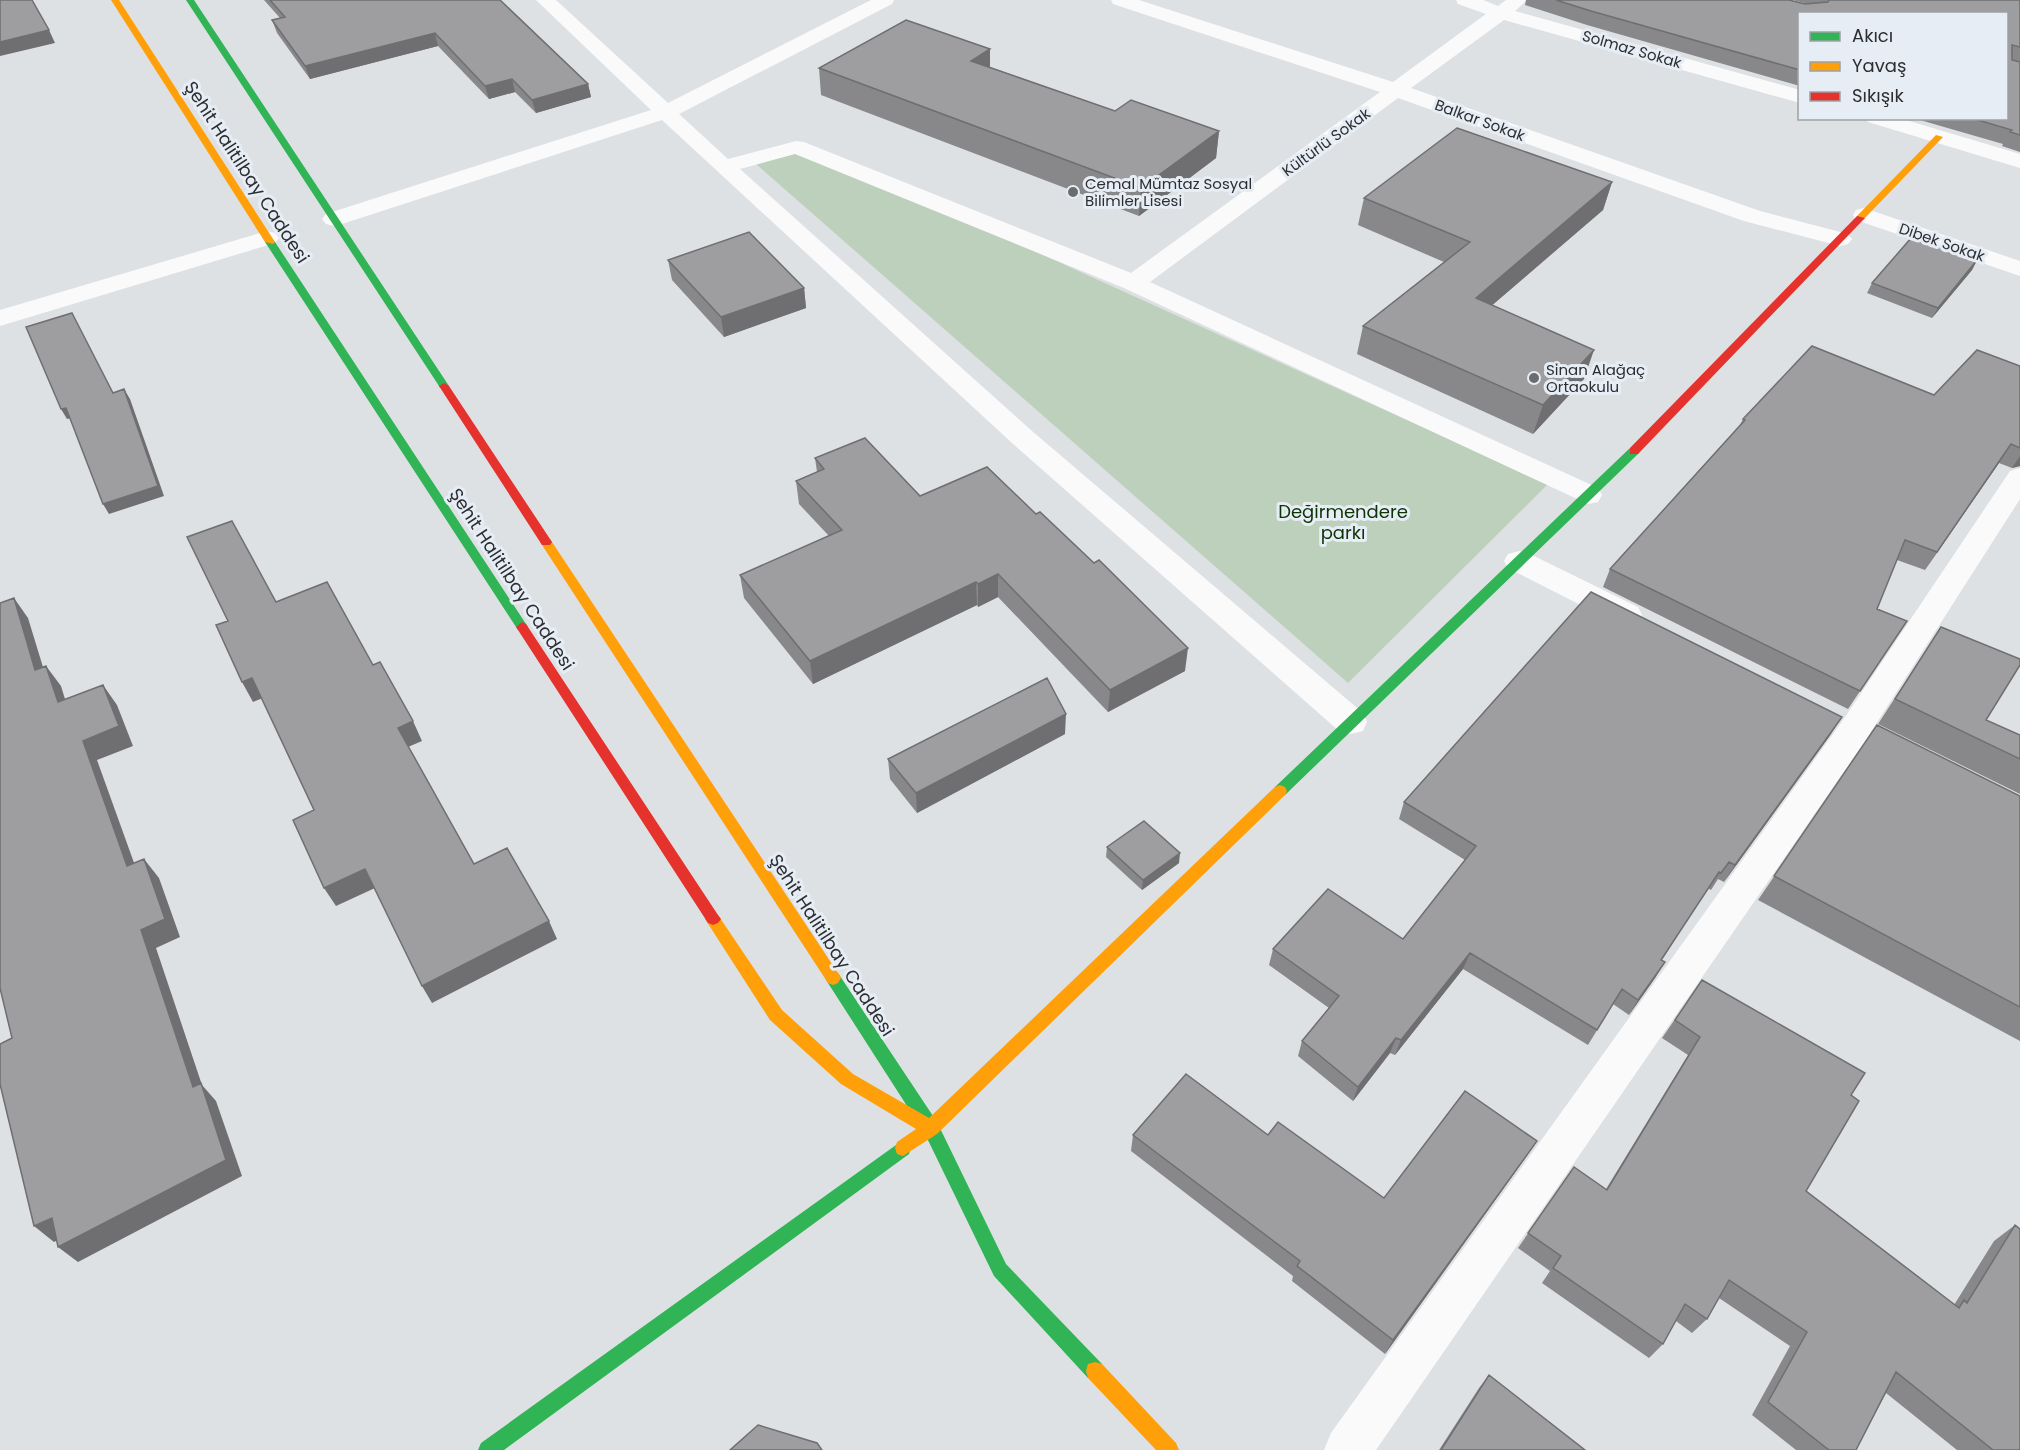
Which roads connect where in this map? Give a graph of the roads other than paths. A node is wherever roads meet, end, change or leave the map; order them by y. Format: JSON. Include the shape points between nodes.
{"nodes":[{"id":1,"x":115,"y":0,"type":"edge"},
{"id":2,"x":190,"y":0,"type":"edge"},
{"id":3,"x":545,"y":0,"type":"edge"},
{"id":4,"x":885,"y":0,"type":"edge"},
{"id":5,"x":1120,"y":0,"type":"edge"},
{"id":6,"x":1465,"y":0,"type":"edge"},
{"id":7,"x":1510,"y":6,"type":"edge"},
{"id":8,"x":1396,"y":90,"type":"junction"},
{"id":9,"x":1798,"y":96,"type":"edge"},
{"id":10,"x":666,"y":112,"type":"junction"},
{"id":11,"x":1882,"y":120,"type":"edge"},
{"id":12,"x":1940,"y":137,"type":"junction"},
{"id":13,"x":2020,"y":161,"type":"edge"},
{"id":14,"x":724,"y":167,"type":"junction"},
{"id":15,"x":1864,"y":215,"type":"junction"},
{"id":16,"x":334,"y":219,"type":"junction"},
{"id":17,"x":267,"y":238,"type":"junction"},
{"id":18,"x":1840,"y":239,"type":"junction"},
{"id":19,"x":2020,"y":269,"type":"edge"},
{"id":20,"x":1133,"y":283,"type":"junction"},
{"id":21,"x":0,"y":318,"type":"edge"},
{"id":22,"x":2020,"y":477,"type":"edge"},
{"id":23,"x":1587,"y":495,"type":"junction"},
{"id":24,"x":1519,"y":561,"type":"junction"},
{"id":25,"x":1655,"y":629,"type":"edge"},
{"id":26,"x":1351,"y":722,"type":"junction"},
{"id":27,"x":931,"y":1128,"type":"junction"},
{"id":28,"x":488,"y":1450,"type":"edge"},
{"id":29,"x":1169,"y":1450,"type":"edge"},
{"id":30,"x":1348,"y":1450,"type":"edge"}],
"edges":[{"from":1,"to":17,"type":"main road","name":"Şehit Halitilbay Caddesi"},
{"from":2,"to":16,"type":"main road","name":"Şehit Halitilbay Caddesi"},
{"from":3,"to":10,"type":"street"},
{"from":4,"to":10,"type":"street"},
{"from":5,"to":8,"type":"street","name":"Balkar Sokak"},
{"from":6,"to":7,"type":"street","name":"Solmaz Sokak"},
{"from":7,"to":8,"type":"street","name":"Kültürlü Sokak"},
{"from":7,"to":9,"type":"street","name":"Solmaz Sokak"},
{"from":8,"to":18,"type":"street","name":"Balkar Sokak","via":[[1752,216]]},
{"from":8,"to":20,"type":"street","name":"Kültürlü Sokak"},
{"from":10,"to":14,"type":"street"},
{"from":10,"to":16,"type":"street"},
{"from":11,"to":12,"type":"street"},
{"from":12,"to":13,"type":"street"},
{"from":12,"to":15,"type":"main road"},
{"from":14,"to":20,"type":"street","via":[[796,147]]},
{"from":14,"to":26,"type":"street","via":[[1022,437]]},
{"from":15,"to":18,"type":"main road"},
{"from":15,"to":19,"type":"street","name":"Dibek Sokak"},
{"from":16,"to":27,"type":"main road","name":"Şehit Halitilbay Caddesi"},
{"from":17,"to":21,"type":"street"},
{"from":17,"to":27,"type":"main road","name":"Şehit Halitilbay Caddesi","via":[[776,1015],[847,1079]]},
{"from":18,"to":23,"type":"main road"},
{"from":20,"to":23,"type":"street"},
{"from":22,"to":30,"type":"street","via":[[1855,729]]},
{"from":23,"to":24,"type":"main road"},
{"from":24,"to":25,"type":"street"},
{"from":24,"to":26,"type":"main road"},
{"from":26,"to":27,"type":"main road"},
{"from":27,"to":28,"type":"main road"},
{"from":27,"to":29,"type":"main road","name":"Şehit Halitilbay Caddesi","via":[[1000,1270]]}]}
